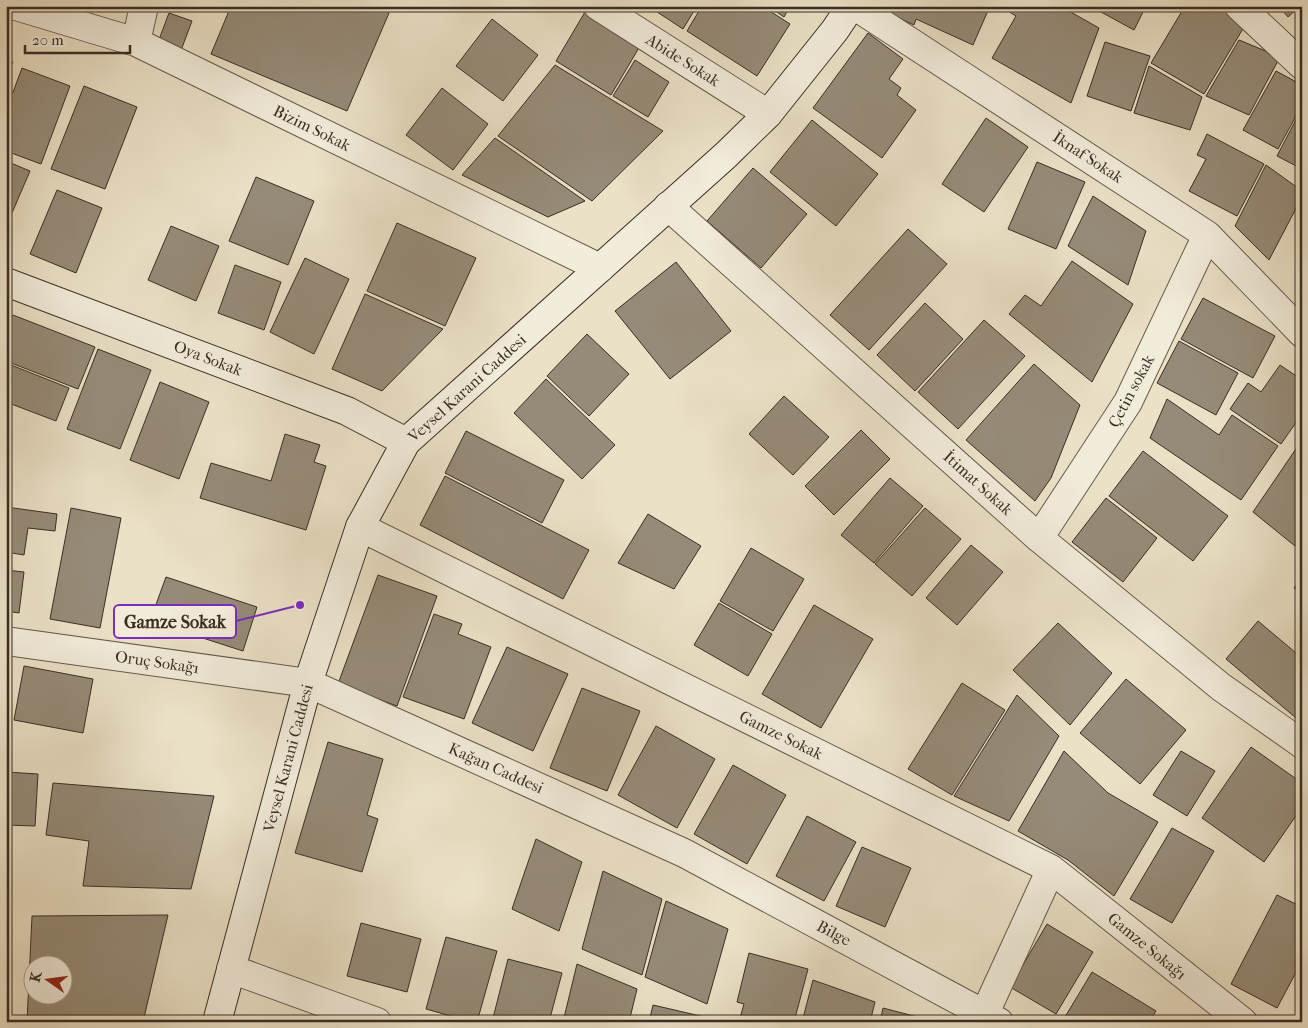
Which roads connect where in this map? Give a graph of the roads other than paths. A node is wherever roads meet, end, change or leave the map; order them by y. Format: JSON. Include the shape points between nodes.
{"nodes":[{"id":1,"x":16,"y":6,"type":"edge"},
{"id":2,"x":144,"y":6,"type":"edge"},
{"id":3,"x":598,"y":6,"type":"edge"},
{"id":4,"x":851,"y":6,"type":"edge"},
{"id":5,"x":855,"y":6,"type":"edge"},
{"id":6,"x":1239,"y":6,"type":"edge"},
{"id":7,"x":136,"y":42,"type":"junction"},
{"id":8,"x":1302,"y":65,"type":"edge"},
{"id":9,"x":768,"y":114,"type":"junction"},
{"id":10,"x":668,"y":206,"type":"junction"},
{"id":11,"x":1207,"y":235,"type":"junction"},
{"id":12,"x":600,"y":268,"type":"junction"},
{"id":13,"x":6,"y":282,"type":"edge"},
{"id":14,"x":1302,"y":332,"type":"edge"},
{"id":15,"x":406,"y":442,"type":"junction"},
{"id":16,"x":360,"y":527,"type":"junction"},
{"id":17,"x":1039,"y":538,"type":"junction"},
{"id":18,"x":6,"y":641,"type":"edge"},
{"id":19,"x":308,"y":682,"type":"junction"},
{"id":20,"x":1302,"y":744,"type":"edge"},
{"id":21,"x":684,"y":853,"type":"joint"},
{"id":22,"x":1051,"y":869,"type":"junction"},
{"id":23,"x":231,"y":969,"type":"junction"},
{"id":24,"x":989,"y":1019,"type":"edge"},
{"id":25,"x":217,"y":1022,"type":"edge"},
{"id":26,"x":377,"y":1022,"type":"edge"},
{"id":27,"x":1243,"y":1022,"type":"edge"}],
"edges":[{"from":1,"to":7,"type":"street","name":"Bizim Sokak"},
{"from":2,"to":7,"type":"street"},
{"from":3,"to":9,"type":"street","name":"Abide Sokak"},
{"from":4,"to":9,"type":"street","name":"Veysel Karani Caddesi"},
{"from":5,"to":11,"type":"street","name":"İknaf Sokak"},
{"from":6,"to":8,"type":"street"},
{"from":7,"to":12,"type":"street","name":"Bizim Sokak"},
{"from":9,"to":10,"type":"street","name":"Veysel Karani Caddesi"},
{"from":10,"to":12,"type":"street","name":"Veysel Karani Caddesi"},
{"from":10,"to":17,"type":"street","name":"İtimat Sokak"},
{"from":11,"to":14,"type":"street","name":"İknaf Sokak"},
{"from":11,"to":17,"type":"street","name":"Çetin sokak","via":[[1128,402]]},
{"from":12,"to":15,"type":"street","name":"Veysel Karani Caddesi"},
{"from":13,"to":15,"type":"street","name":"Oya Sokak","via":[[347,411]]},
{"from":15,"to":16,"type":"street","name":"Veysel Karani Caddesi"},
{"from":16,"to":19,"type":"street","name":"Veysel Karani Caddesi"},
{"from":16,"to":22,"type":"street","name":"Gamze Sokak"},
{"from":17,"to":20,"type":"street","name":"İtimat Sokak","via":[[1221,687]]},
{"from":18,"to":19,"type":"street","name":"Oruç Sokağı"},
{"from":19,"to":21,"type":"street","name":"Kağan Caddesi"},
{"from":19,"to":23,"type":"street","name":"Veysel Karani Caddesi"},
{"from":21,"to":24,"type":"street","name":"Bilge"},
{"from":22,"to":24,"type":"street"},
{"from":22,"to":27,"type":"street","name":"Gamze Sokağı"},
{"from":23,"to":25,"type":"street","name":"Veysel Karani Caddesi"},
{"from":23,"to":26,"type":"street"}]}
